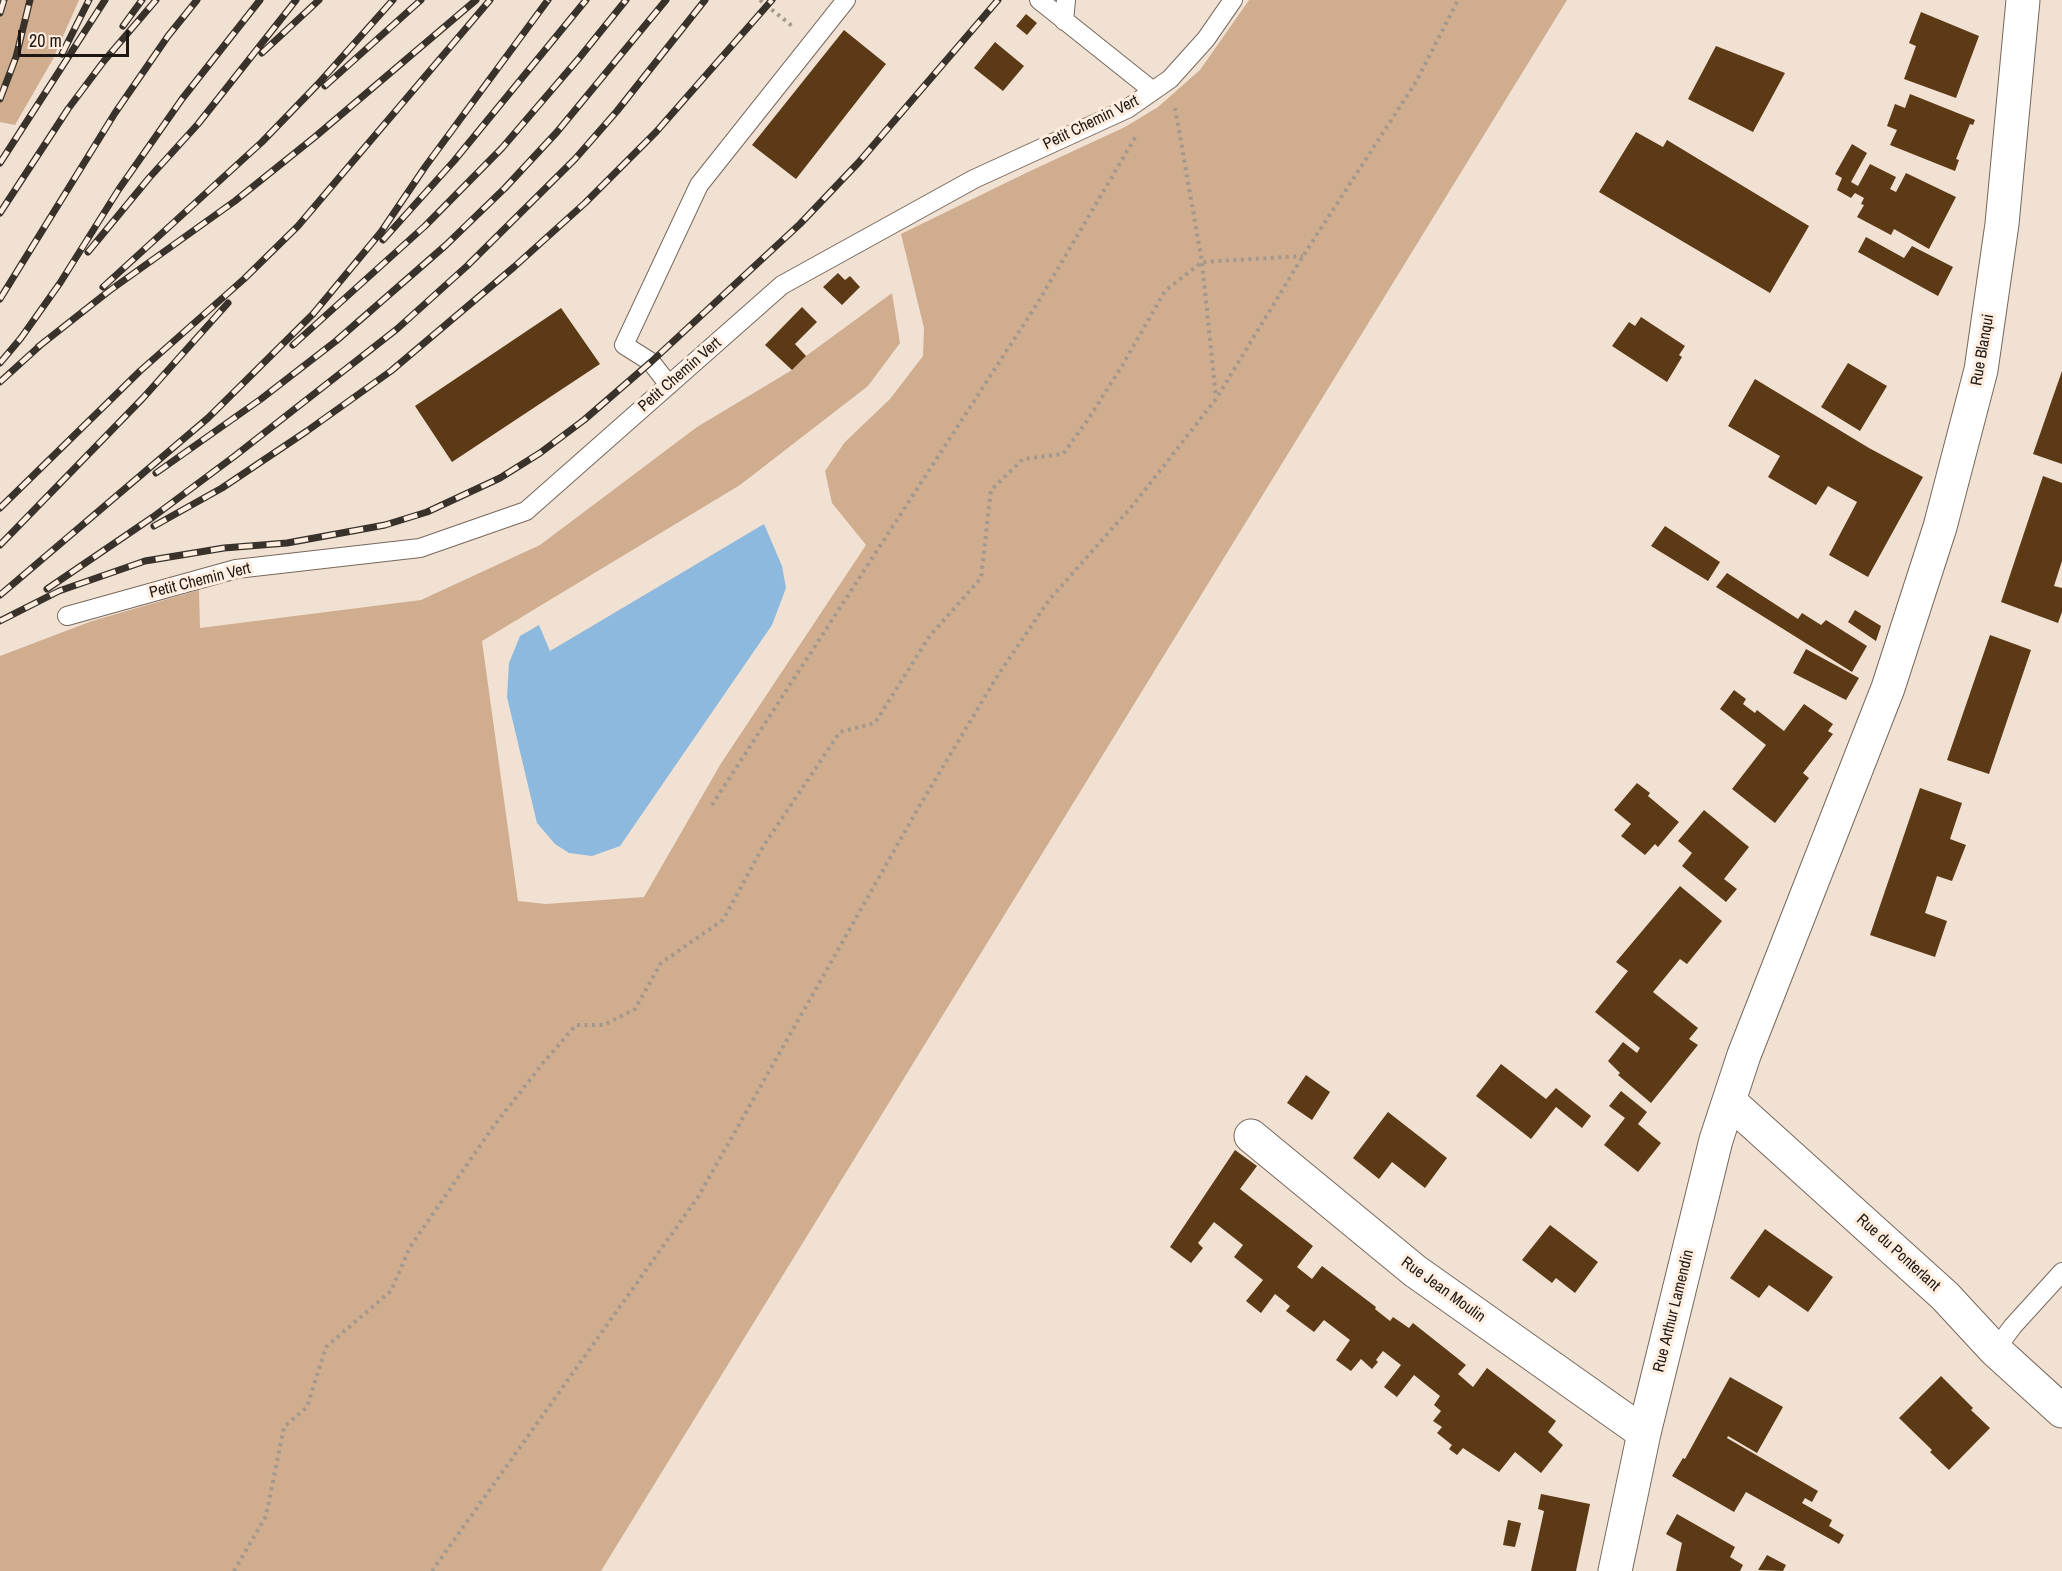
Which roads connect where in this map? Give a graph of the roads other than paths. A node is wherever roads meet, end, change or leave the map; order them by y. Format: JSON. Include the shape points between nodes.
{"nodes":[{"id":1,"x":846,"y":0,"type":"edge"},
{"id":2,"x":1040,"y":0,"type":"edge"},
{"id":3,"x":1066,"y":0,"type":"edge"},
{"id":4,"x":1233,"y":0,"type":"edge"},
{"id":5,"x":2023,"y":0,"type":"edge"},
{"id":6,"x":1064,"y":21,"type":"junction"},
{"id":7,"x":1153,"y":91,"type":"junction"},
{"id":8,"x":669,"y":385,"type":"junction"},
{"id":9,"x":67,"y":616,"type":"dead end"},
{"id":10,"x":1744,"y":1055,"type":"joint"},
{"id":11,"x":1728,"y":1101,"type":"junction"},
{"id":12,"x":1251,"y":1136,"type":"dead end"},
{"id":13,"x":2062,"y":1272,"type":"edge"},
{"id":14,"x":1995,"y":1350,"type":"junction"},
{"id":15,"x":2062,"y":1411,"type":"edge"},
{"id":16,"x":1644,"y":1433,"type":"junction"},
{"id":17,"x":1615,"y":1571,"type":"edge"}],
"edges":[{"from":1,"to":8,"type":"lane","via":[[699,185],[624,345],[651,362]]},
{"from":2,"to":6,"type":"lane"},
{"from":3,"to":6,"type":"lane"},
{"from":4,"to":7,"type":"lane","name":"Petit Chemin Vert","via":[[1206,39],[1170,79]]},
{"from":5,"to":10,"type":"street","name":"Rue Blanqui","via":[[2002,224],[1981,370],[1940,527],[1888,688]]},
{"from":6,"to":7,"type":"lane"},
{"from":7,"to":8,"type":"lane","name":"Petit Chemin Vert","via":[[1126,109],[974,179],[782,285]]},
{"from":8,"to":9,"type":"lane","name":"Petit Chemin Vert","via":[[526,511],[420,548],[236,569]]},
{"from":10,"to":11,"type":"street","name":"Rue Arthur Lamendin"},
{"from":11,"to":14,"type":"street","name":"Rue du Ponterlant","via":[[1945,1296]]},
{"from":11,"to":16,"type":"street","name":"Rue Arthur Lamendin"},
{"from":12,"to":16,"type":"street","name":"Rue Jean Moulin","via":[[1415,1271]]},
{"from":13,"to":14,"type":"lane"},
{"from":14,"to":15,"type":"street","name":"Rue du Ponterlant"},
{"from":16,"to":17,"type":"street","name":"Rue Arthur Lamendin"}]}
